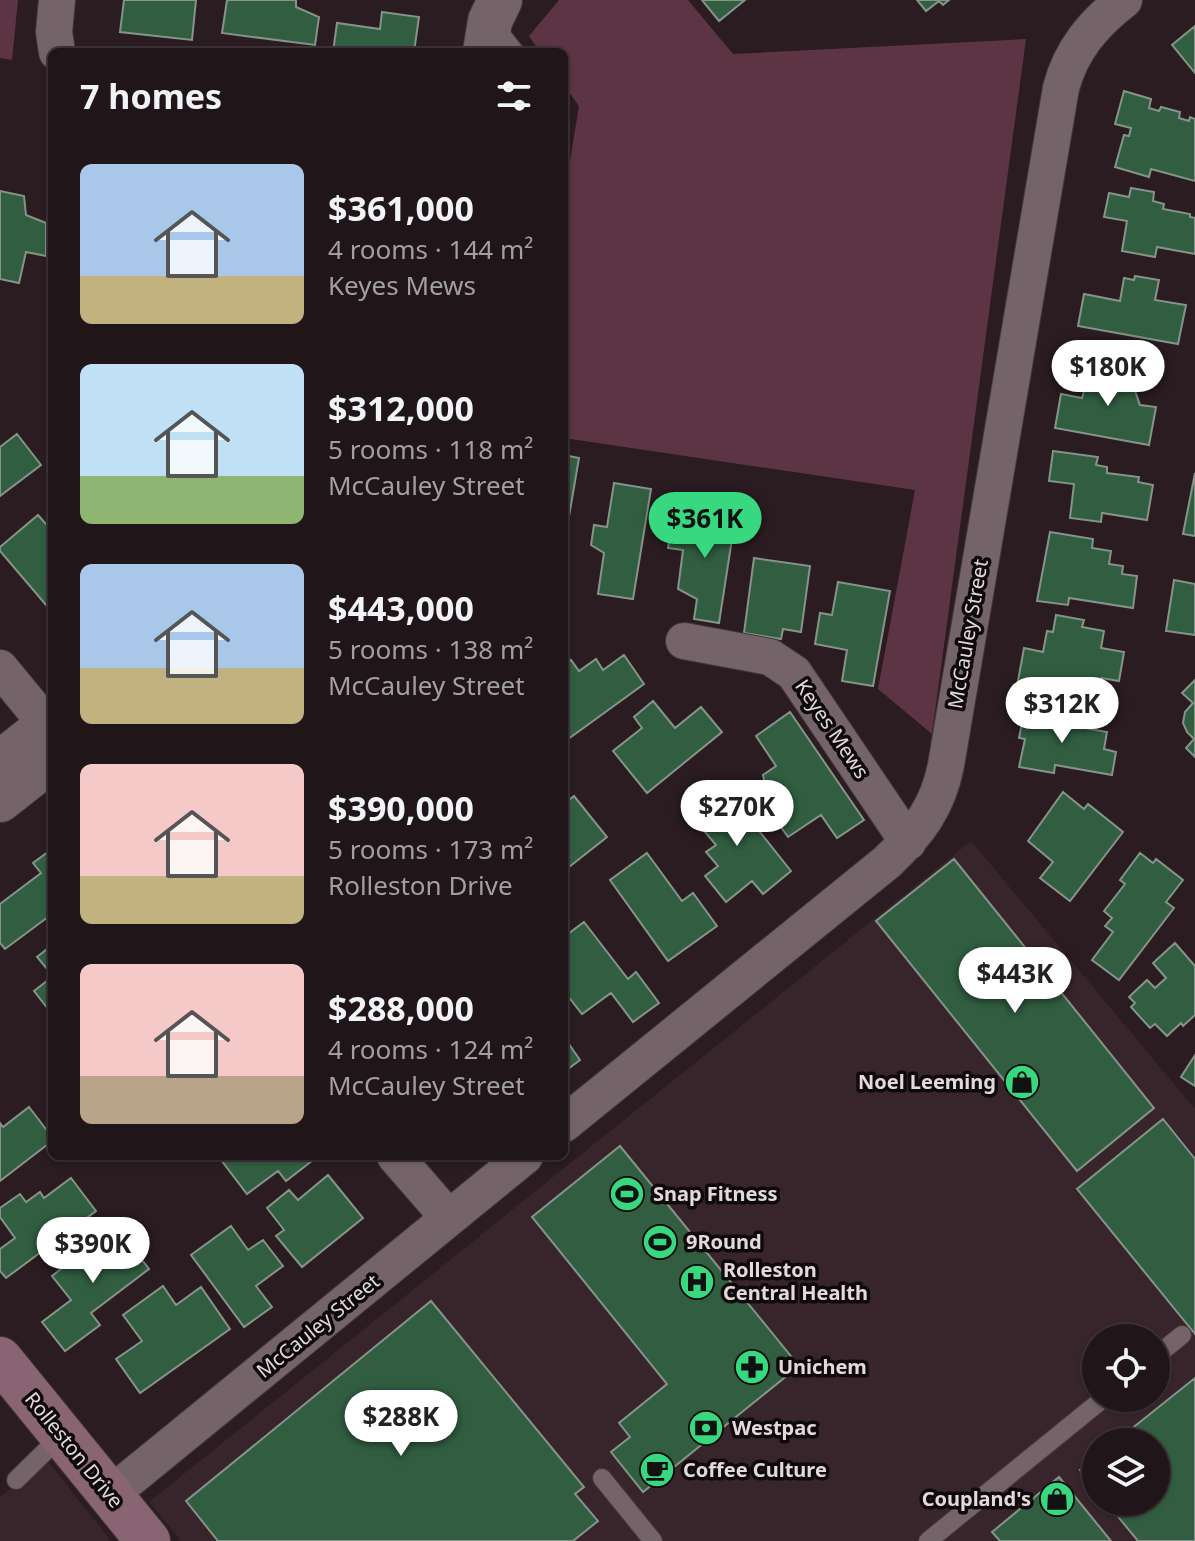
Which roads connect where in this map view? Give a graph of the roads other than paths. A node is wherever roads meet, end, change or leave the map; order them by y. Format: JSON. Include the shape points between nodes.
{"nodes":[{"id":1,"x":57,"y":0,"type":"edge"},
{"id":2,"x":1124,"y":0,"type":"edge"},
{"id":3,"x":56,"y":48,"type":"edge"},
{"id":4,"x":684,"y":641,"type":"dead end"},
{"id":5,"x":0,"y":668,"type":"edge"},
{"id":6,"x":48,"y":730,"type":"edge"},
{"id":7,"x":48,"y":736,"type":"edge"},
{"id":8,"x":48,"y":738,"type":"edge"},
{"id":9,"x":0,"y":763,"type":"edge"},
{"id":10,"x":0,"y":800,"type":"edge"},
{"id":11,"x":908,"y":842,"type":"junction"},
{"id":12,"x":568,"y":1121,"type":"edge"},
{"id":13,"x":398,"y":1160,"type":"edge"},
{"id":14,"x":520,"y":1160,"type":"edge"},
{"id":15,"x":448,"y":1217,"type":"junction"},
{"id":16,"x":1182,"y":1335,"type":"dead end"},
{"id":17,"x":1170,"y":1345,"type":"edge"},
{"id":18,"x":0,"y":1359,"type":"edge"},
{"id":19,"x":1087,"y":1412,"type":"edge"},
{"id":20,"x":62,"y":1435,"type":"junction"},
{"id":21,"x":602,"y":1478,"type":"dead end"},
{"id":22,"x":16,"y":1480,"type":"dead end"},
{"id":23,"x":111,"y":1494,"type":"junction"},
{"id":24,"x":148,"y":1541,"type":"edge"},
{"id":25,"x":653,"y":1541,"type":"edge"},
{"id":26,"x":928,"y":1541,"type":"edge"}],
"edges":[{"from":1,"to":3,"type":"street"},
{"from":2,"to":11,"type":"street","name":"McCauley Street","via":[[1080,44],[1061,88],[946,765],[936,802]]},
{"from":4,"to":11,"type":"street","name":"Keyes Mews","via":[[770,657],[794,673]]},
{"from":5,"to":6,"type":"street"},
{"from":7,"to":9,"type":"street"},
{"from":8,"to":10,"type":"street"},
{"from":11,"to":12,"type":"street","name":"McCauley Street"},
{"from":13,"to":15,"type":"street"},
{"from":14,"to":15,"type":"street","name":"McCauley Street"},
{"from":15,"to":23,"type":"street","name":"McCauley Street"},
{"from":16,"to":17,"type":"lane"},
{"from":18,"to":20,"type":"main road","name":"Rolleston Drive"},
{"from":19,"to":26,"type":"lane"},
{"from":20,"to":22,"type":"lane"},
{"from":20,"to":23,"type":"main road","name":"Rolleston Drive"},
{"from":21,"to":25,"type":"lane"},
{"from":23,"to":24,"type":"main road","name":"Rolleston Drive"}]}
